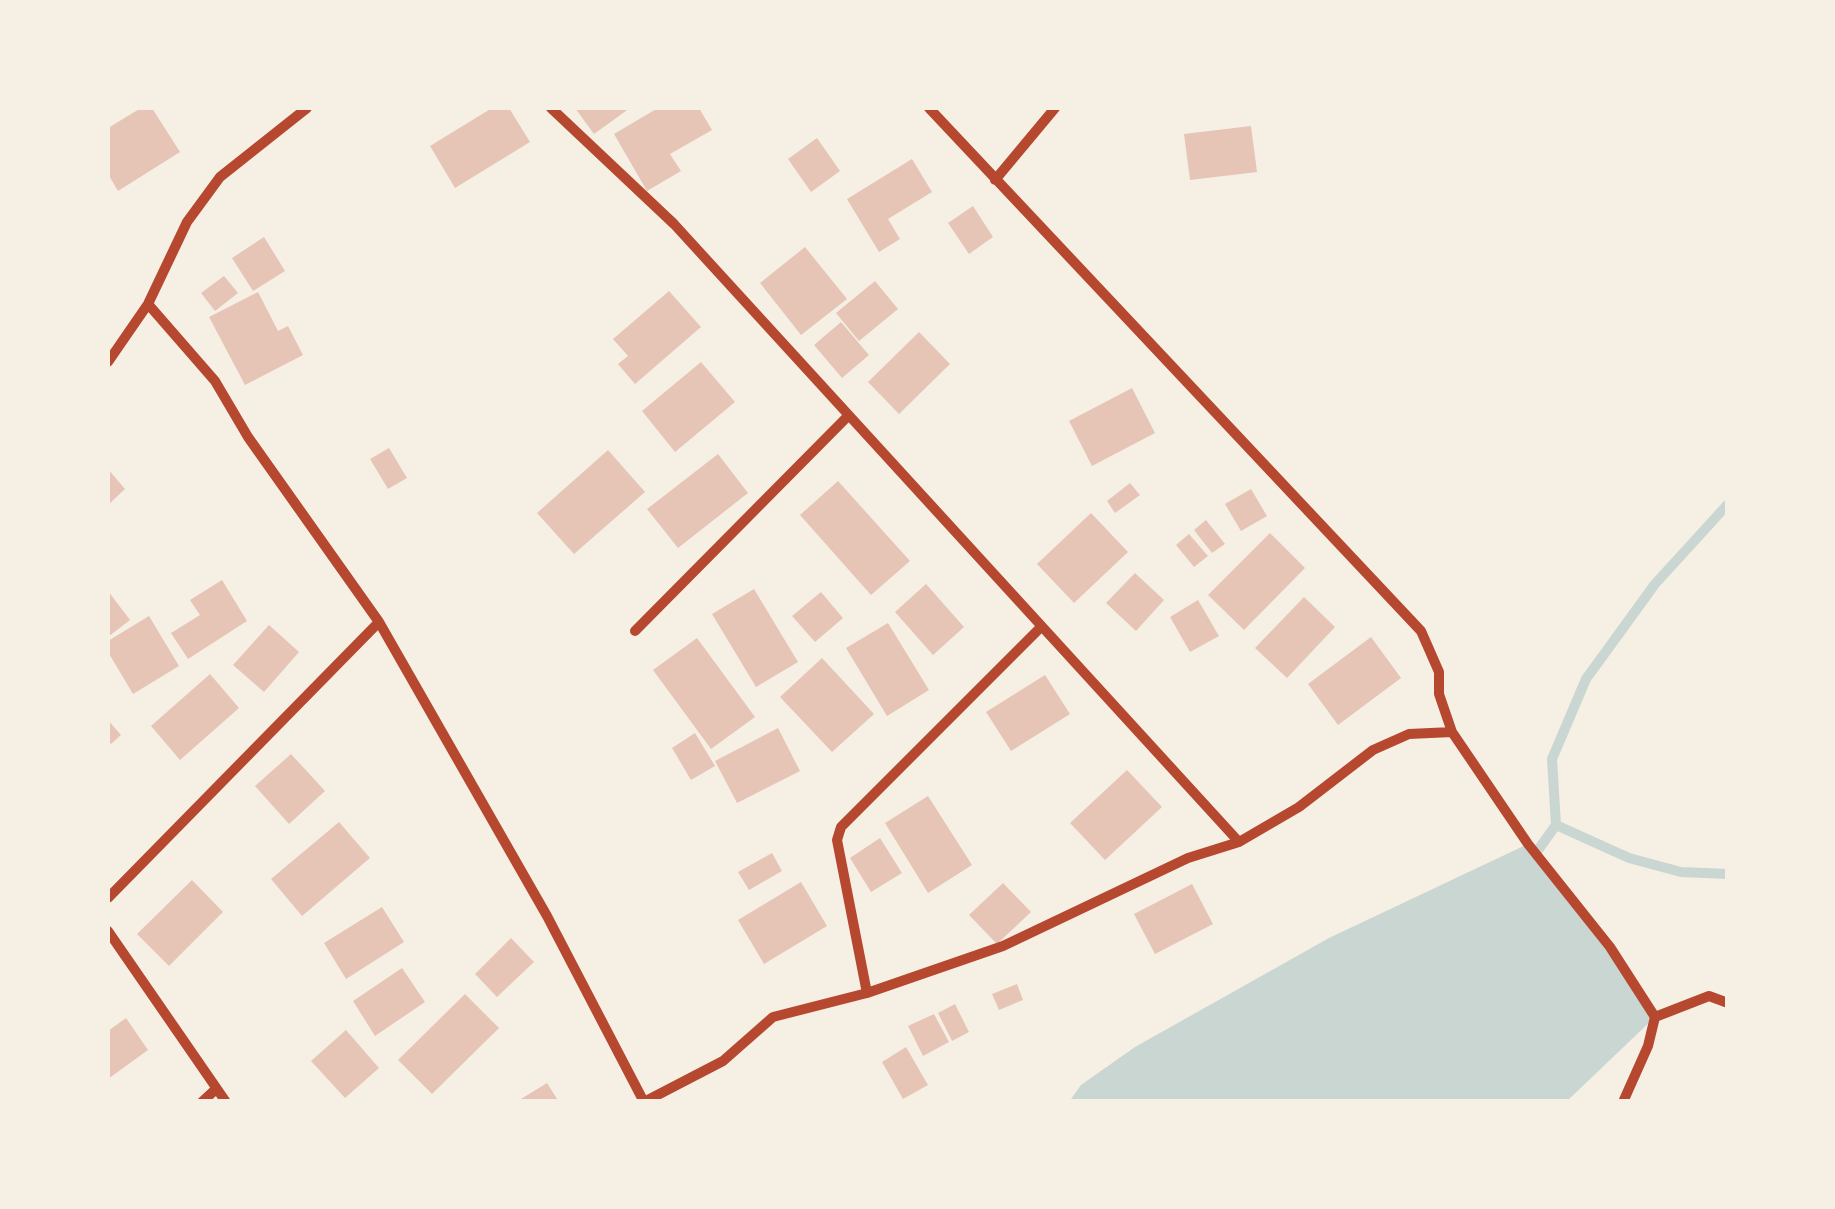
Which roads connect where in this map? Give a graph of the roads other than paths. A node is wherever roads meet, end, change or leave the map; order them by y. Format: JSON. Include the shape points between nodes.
{"nodes":[{"id":1,"x":307,"y":108,"type":"edge"},
{"id":2,"x":551,"y":108,"type":"edge"},
{"id":3,"x":929,"y":108,"type":"edge"},
{"id":4,"x":1054,"y":108,"type":"edge"},
{"id":5,"x":995,"y":180,"type":"junction"},
{"id":6,"x":148,"y":304,"type":"junction"},
{"id":7,"x":108,"y":362,"type":"edge"},
{"id":8,"x":848,"y":416,"type":"junction"},
{"id":9,"x":379,"y":622,"type":"junction"},
{"id":10,"x":1041,"y":627,"type":"junction"},
{"id":11,"x":635,"y":630,"type":"dead end"},
{"id":12,"x":1452,"y":732,"type":"junction"},
{"id":13,"x":1239,"y":842,"type":"junction"},
{"id":14,"x":108,"y":898,"type":"edge"},
{"id":15,"x":108,"y":931,"type":"edge"},
{"id":16,"x":867,"y":993,"type":"junction"},
{"id":17,"x":1728,"y":1003,"type":"edge"},
{"id":18,"x":1655,"y":1017,"type":"junction"},
{"id":19,"x":216,"y":1089,"type":"junction"},
{"id":20,"x":202,"y":1102,"type":"edge"},
{"id":21,"x":226,"y":1102,"type":"edge"},
{"id":22,"x":1622,"y":1102,"type":"edge"}],
"edges":[{"from":1,"to":6,"type":"street","via":[[220,178],[187,222]]},
{"from":2,"to":8,"type":"street","via":[[674,224]]},
{"from":3,"to":5,"type":"street"},
{"from":4,"to":5,"type":"street"},
{"from":5,"to":12,"type":"street","via":[[1421,632]]},
{"from":6,"to":7,"type":"street"},
{"from":6,"to":9,"type":"street","via":[[216,381]]},
{"from":8,"to":10,"type":"street"},
{"from":8,"to":11,"type":"street"},
{"from":9,"to":14,"type":"street"},
{"from":9,"to":16,"type":"street","via":[[538,898],[644,1102],[723,1061],[773,1017]]},
{"from":10,"to":13,"type":"street"},
{"from":10,"to":16,"type":"street","via":[[841,827],[837,840]]},
{"from":12,"to":13,"type":"street","via":[[1409,734],[1373,750]]},
{"from":12,"to":18,"type":"street"},
{"from":13,"to":16,"type":"street","via":[[1188,858],[1003,946]]},
{"from":15,"to":19,"type":"street"},
{"from":17,"to":18,"type":"street","via":[[1709,996]]},
{"from":18,"to":22,"type":"street"},
{"from":19,"to":20,"type":"street"},
{"from":19,"to":21,"type":"street"}]}
